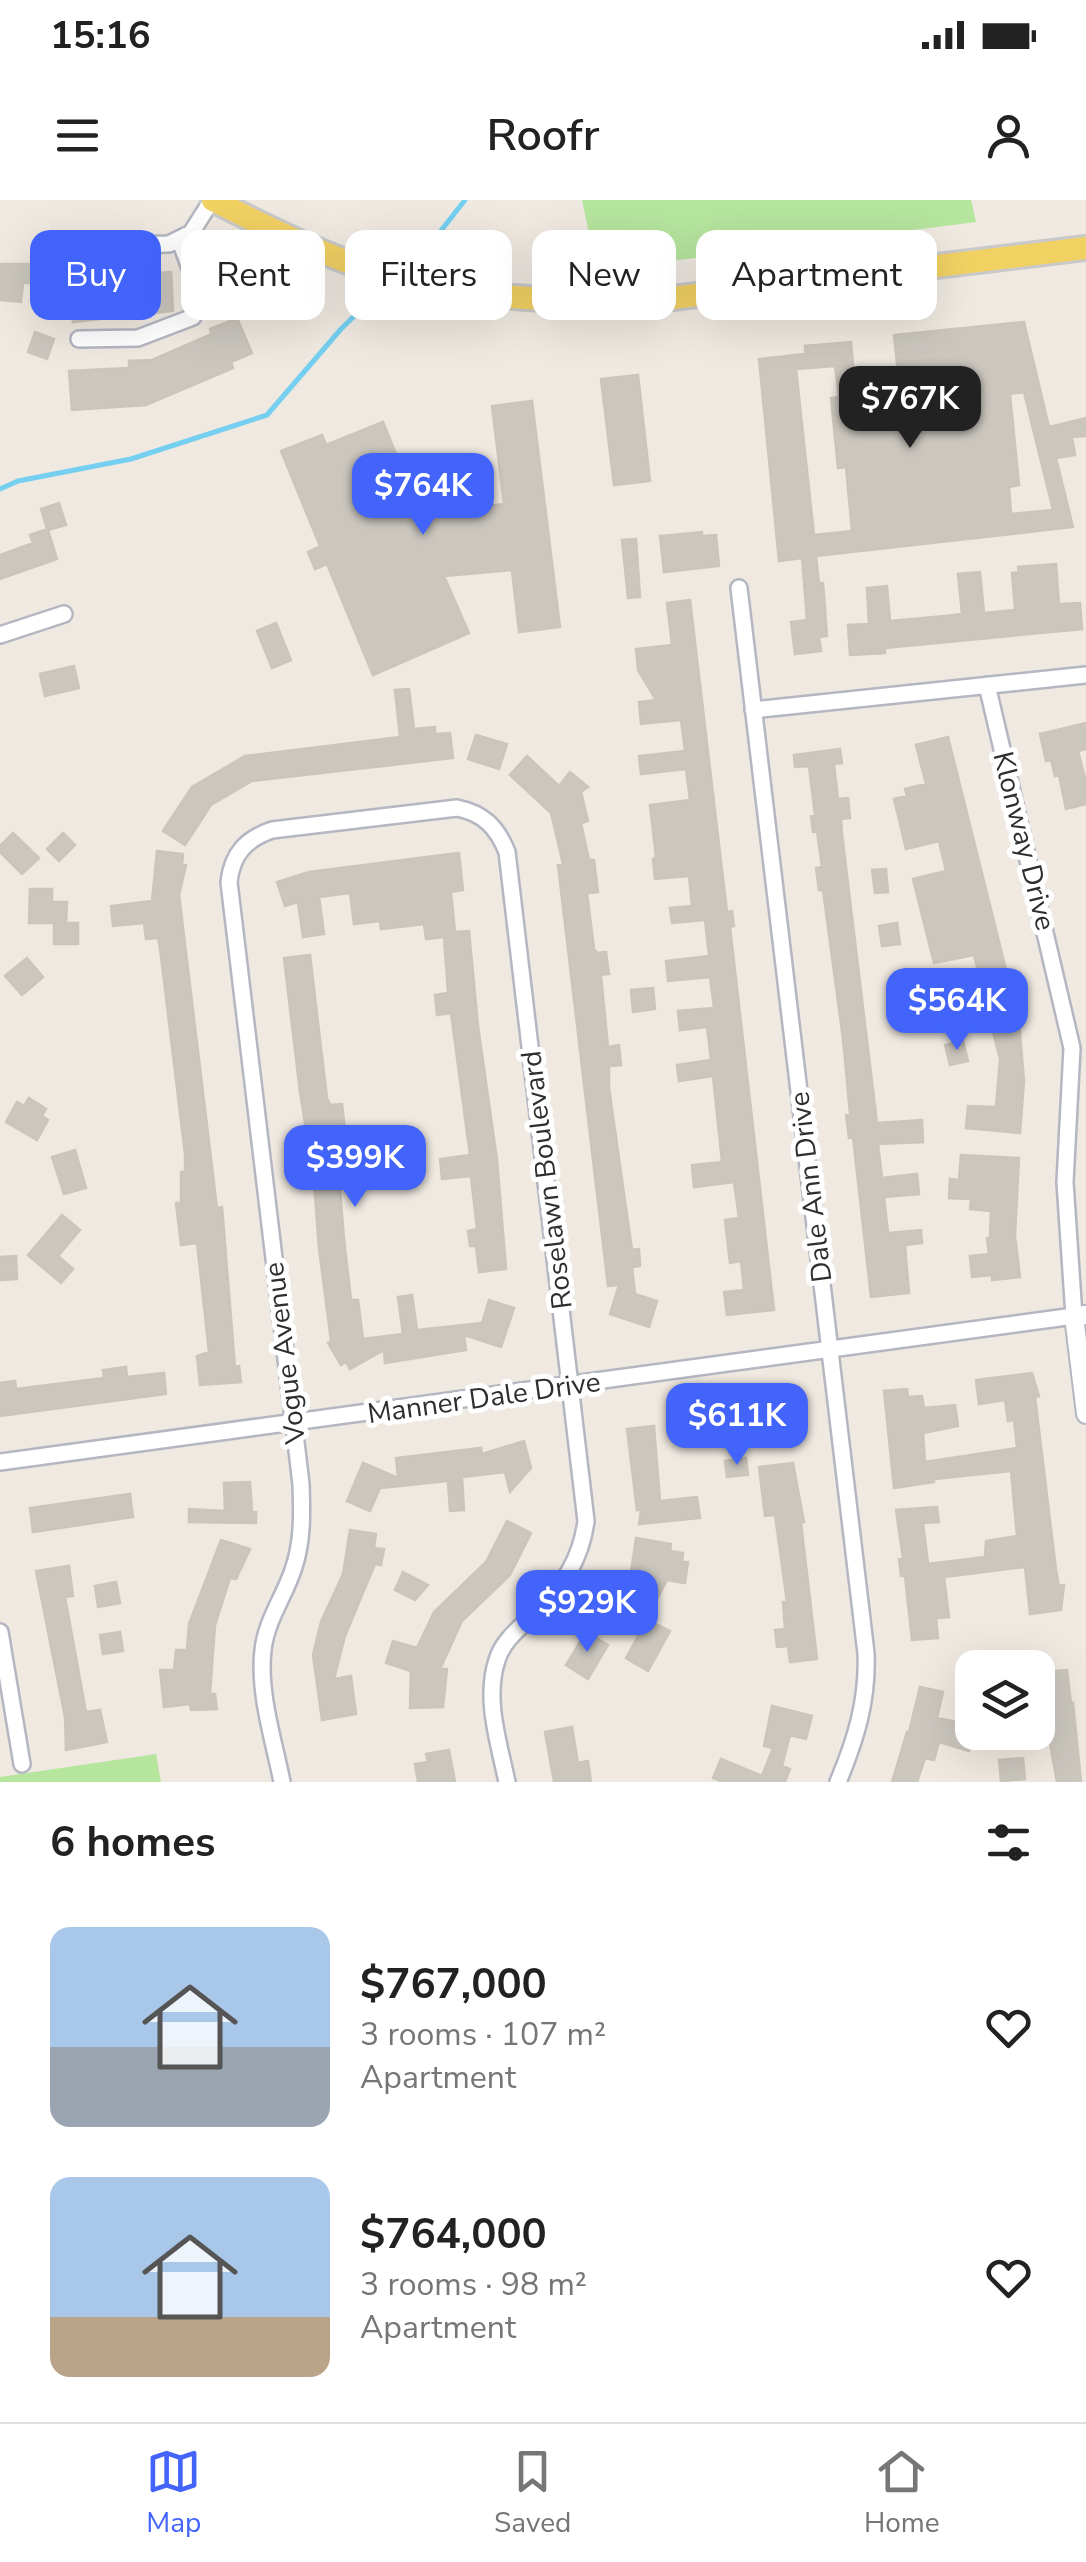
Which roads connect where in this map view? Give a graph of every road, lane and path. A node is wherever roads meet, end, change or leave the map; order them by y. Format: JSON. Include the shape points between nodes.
{"nodes":[{"id":1,"x":212,"y":200,"type":"edge"},
{"id":2,"x":180,"y":240,"type":"junction"},
{"id":3,"x":161,"y":244,"type":"edge"},
{"id":4,"x":1086,"y":248,"type":"edge"},
{"id":5,"x":78,"y":339,"type":"dead end"},
{"id":6,"x":739,"y":588,"type":"dead end"},
{"id":7,"x":64,"y":614,"type":"dead end"},
{"id":8,"x":0,"y":635,"type":"edge"},
{"id":9,"x":1086,"y":675,"type":"edge"},
{"id":10,"x":986,"y":685,"type":"junction"},
{"id":11,"x":753,"y":710,"type":"junction"},
{"id":12,"x":234,"y":859,"type":"joint"},
{"id":13,"x":1080,"y":1315,"type":"edge"},
{"id":14,"x":831,"y":1350,"type":"junction"},
{"id":15,"x":572,"y":1385,"type":"junction"},
{"id":16,"x":1086,"y":1414,"type":"edge"},
{"id":17,"x":293,"y":1424,"type":"junction"},
{"id":18,"x":0,"y":1462,"type":"edge"},
{"id":19,"x":0,"y":1632,"type":"edge"},
{"id":20,"x":22,"y":1764,"type":"dead end"},
{"id":21,"x":282,"y":1782,"type":"edge"},
{"id":22,"x":506,"y":1782,"type":"edge"},
{"id":23,"x":838,"y":1782,"type":"edge"}],
"edges":[{"from":1,"to":2,"type":"street"},
{"from":1,"to":4,"type":"main road","via":[[349,263],[448,289],[525,298],[664,299]]},
{"from":2,"to":3,"type":"street"},
{"from":2,"to":5,"type":"street","via":[[200,296],[193,316],[138,338]]},
{"from":6,"to":11,"type":"street","name":"Dale Ann Drive"},
{"from":7,"to":8,"type":"street"},
{"from":9,"to":10,"type":"street"},
{"from":10,"to":11,"type":"street"},
{"from":10,"to":13,"type":"street","name":"Klonway Drive","via":[[1072,1048],[1065,1182],[1067,1248]]},
{"from":11,"to":14,"type":"street","name":"Dale Ann Drive"},
{"from":12,"to":15,"type":"street","name":"Roselawn Boulevard","via":[[246,843],[272,830],[435,809],[469,810],[501,836]]},
{"from":12,"to":17,"type":"street","name":"Vogue Avenue","via":[[229,882]]},
{"from":13,"to":14,"type":"street","name":"Manner Dale Drive"},
{"from":13,"to":16,"type":"street","name":"Klonway Drive"},
{"from":14,"to":15,"type":"street","name":"Manner Dale Drive"},
{"from":14,"to":23,"type":"street","name":"Dale Ann Drive","via":[[867,1678],[860,1725]]},
{"from":15,"to":17,"type":"street","name":"Manner Dale Drive"},
{"from":15,"to":22,"type":"street","name":"Roselawn Boulevard","via":[[584,1537],[559,1589],[497,1660],[492,1704]]},
{"from":17,"to":18,"type":"street","name":"Manner Dale Drive"},
{"from":17,"to":21,"type":"street","name":"Vogue Avenue","via":[[301,1484],[299,1546],[266,1632],[262,1663]]},
{"from":19,"to":20,"type":"street"}]}
